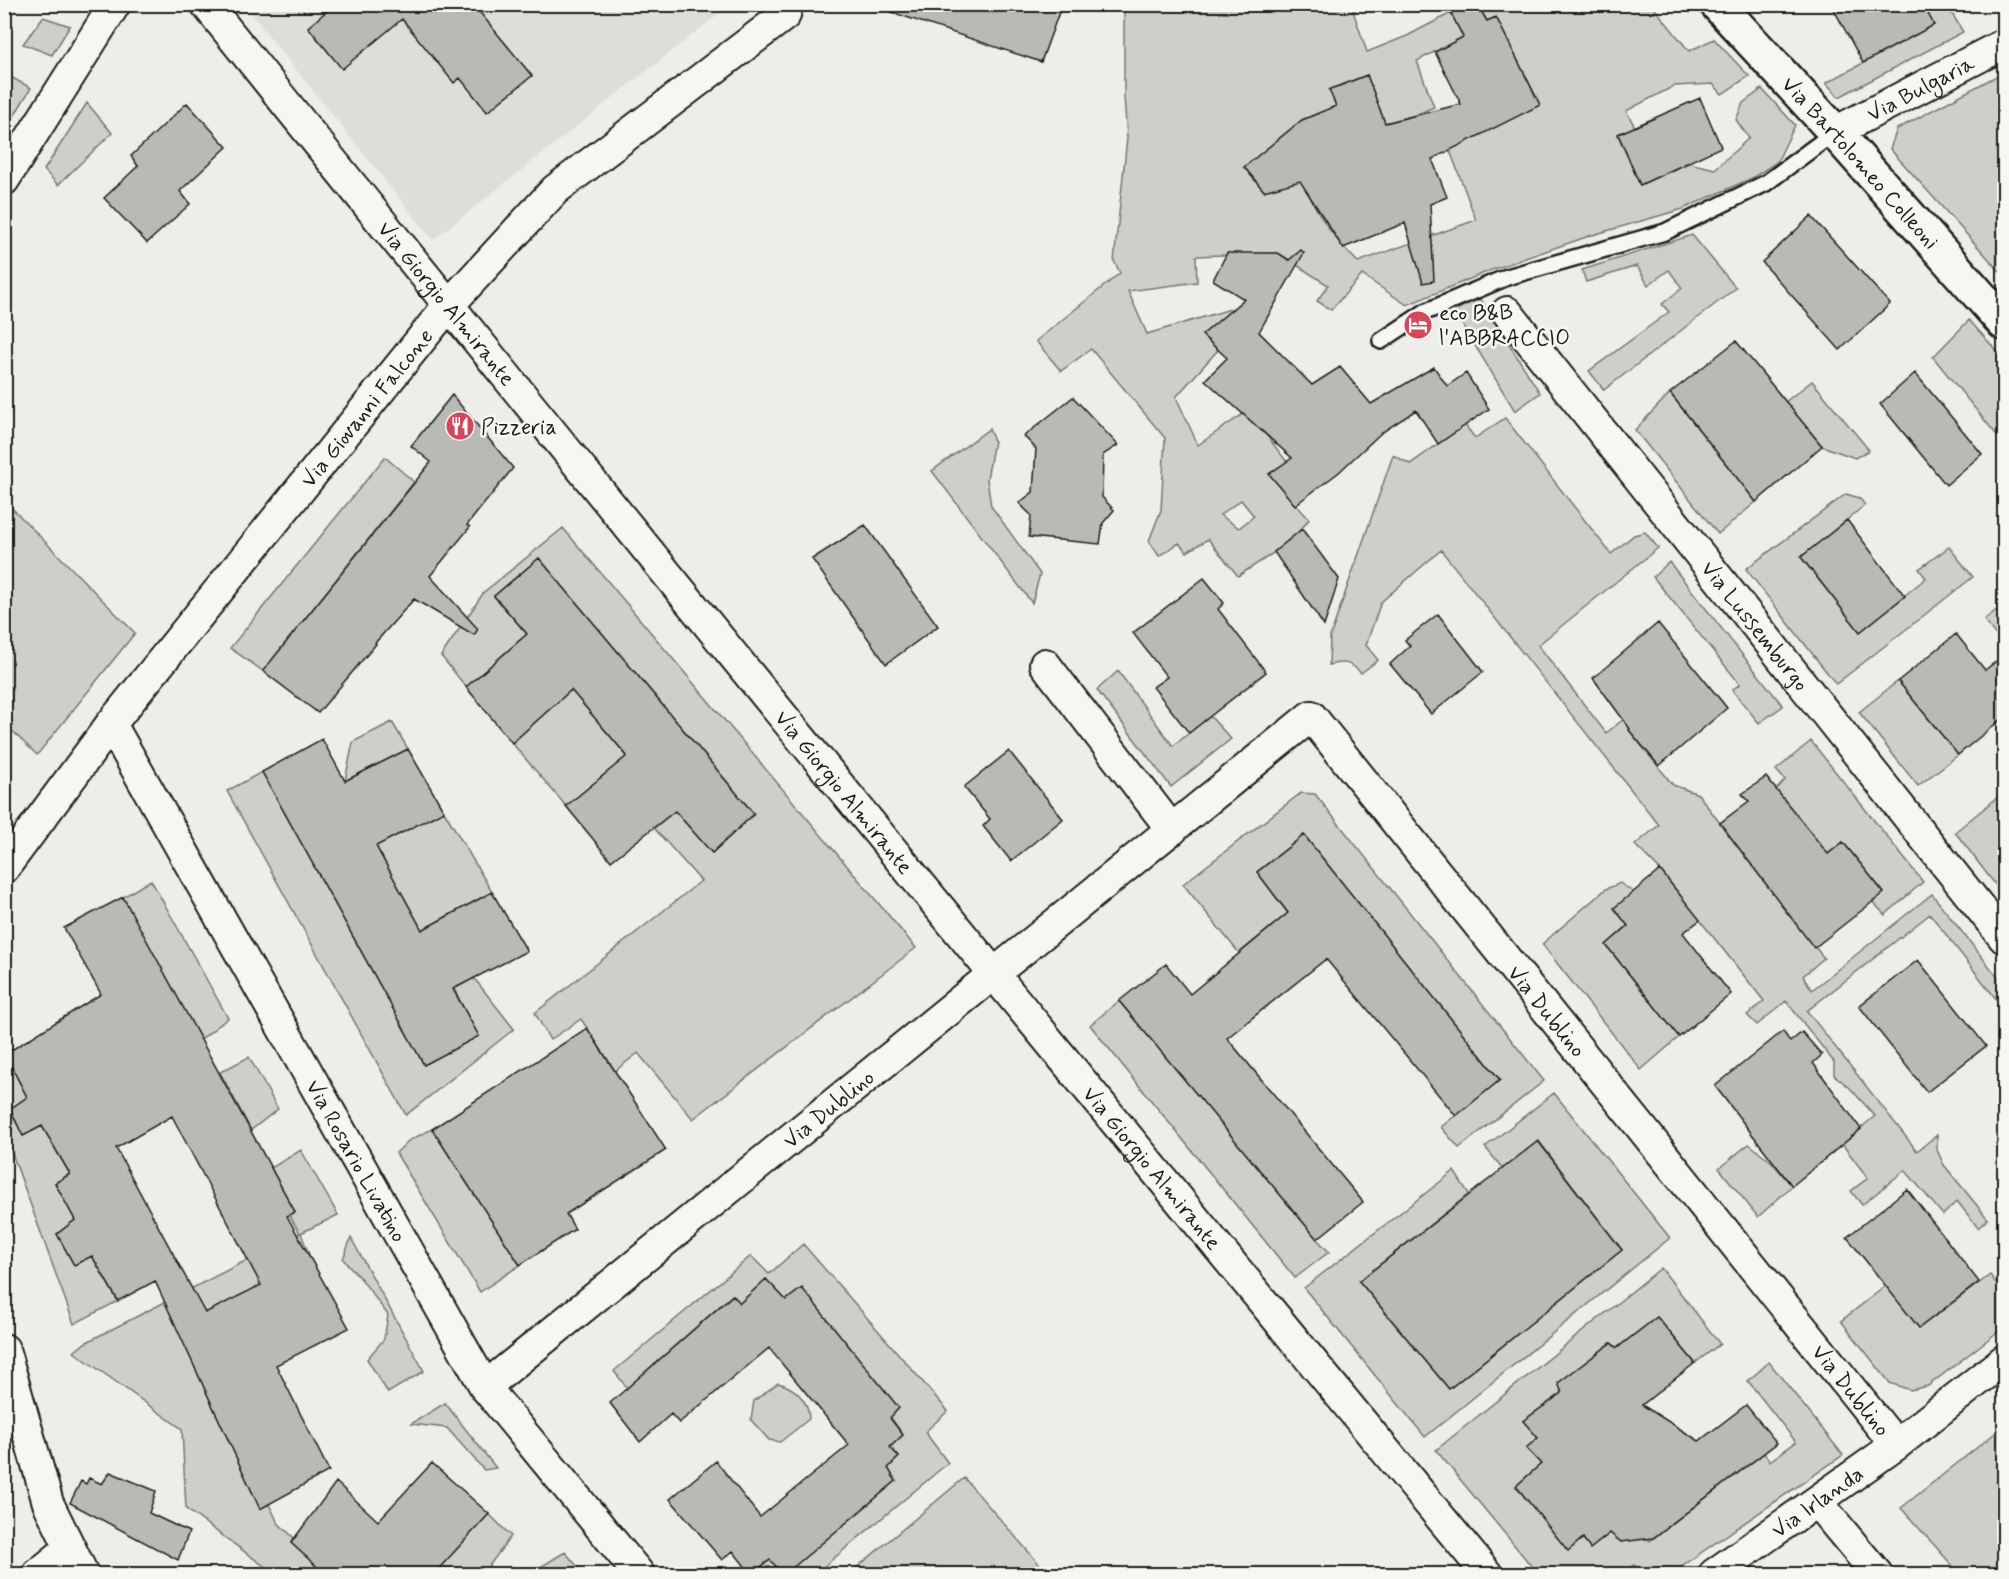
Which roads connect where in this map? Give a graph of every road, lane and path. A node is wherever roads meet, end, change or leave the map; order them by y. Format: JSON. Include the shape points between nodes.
{"nodes":[{"id":1,"x":115,"y":4,"type":"edge"},
{"id":2,"x":206,"y":4,"type":"edge"},
{"id":3,"x":787,"y":4,"type":"edge"},
{"id":4,"x":1717,"y":4,"type":"edge"},
{"id":5,"x":2004,"y":44,"type":"edge"},
{"id":6,"x":1835,"y":132,"type":"junction"},
{"id":7,"x":4,"y":180,"type":"edge"},
{"id":8,"x":448,"y":306,"type":"junction"},
{"id":9,"x":1507,"y":312,"type":"dead end"},
{"id":10,"x":2004,"y":323,"type":"edge"},
{"id":11,"x":1381,"y":341,"type":"dead end"},
{"id":12,"x":1045,"y":664,"type":"dead end"},
{"id":13,"x":111,"y":724,"type":"junction"},
{"id":14,"x":1172,"y":830,"type":"junction"},
{"id":15,"x":4,"y":868,"type":"edge"},
{"id":16,"x":2004,"y":938,"type":"edge"},
{"id":17,"x":994,"y":975,"type":"junction"},
{"id":18,"x":4,"y":1349,"type":"edge"},
{"id":19,"x":2004,"y":1360,"type":"edge"},
{"id":20,"x":486,"y":1387,"type":"junction"},
{"id":21,"x":1896,"y":1445,"type":"junction"},
{"id":22,"x":1817,"y":1502,"type":"junction"},
{"id":23,"x":70,"y":1548,"type":"junction"},
{"id":24,"x":38,"y":1575,"type":"edge"},
{"id":25,"x":83,"y":1575,"type":"edge"},
{"id":26,"x":639,"y":1575,"type":"edge"},
{"id":27,"x":1487,"y":1575,"type":"edge"},
{"id":28,"x":1714,"y":1575,"type":"edge"},
{"id":29,"x":1876,"y":1575,"type":"edge"}],
"edges":[{"from":1,"to":7,"type":"street"},
{"from":2,"to":8,"type":"street","name":"Via Giorgio Almirante"},
{"from":3,"to":8,"type":"street","name":"Via Giovanni Falcone","via":[[784,15],[555,190]]},
{"from":4,"to":6,"type":"main road","name":"Via Bartolomeo Colleoni"},
{"from":5,"to":6,"type":"street","name":"Via Bulgaria"},
{"from":6,"to":10,"type":"main road","name":"Via Bartolomeo Colleoni"},
{"from":6,"to":11,"type":"lane","via":[[1766,183],[1665,232],[1507,277],[1425,312]]},
{"from":8,"to":13,"type":"street","name":"Via Giovanni Falcone"},
{"from":8,"to":17,"type":"street","name":"Via Giorgio Almirante"},
{"from":9,"to":16,"type":"street","name":"Via Lussemburgo"},
{"from":12,"to":14,"type":"street"},
{"from":13,"to":15,"type":"street","name":"Via Giovanni Falcone"},
{"from":13,"to":20,"type":"street","name":"Via Rosario Livatino"},
{"from":14,"to":17,"type":"street","name":"Via Dublino"},
{"from":14,"to":21,"type":"street","name":"Via Dublino","via":[[1311,716]]},
{"from":17,"to":20,"type":"street","name":"Via Dublino"},
{"from":17,"to":27,"type":"street","name":"Via Giorgio Almirante"},
{"from":18,"to":23,"type":"street","via":[[48,1503]]},
{"from":19,"to":21,"type":"street","name":"Via Irlanda"},
{"from":20,"to":26,"type":"street","name":"Via Rosario Livatino"},
{"from":21,"to":22,"type":"street","name":"Via Irlanda"},
{"from":22,"to":28,"type":"street","name":"Via Irlanda"},
{"from":22,"to":29,"type":"street"},
{"from":23,"to":24,"type":"street"},
{"from":23,"to":25,"type":"street"}]}
